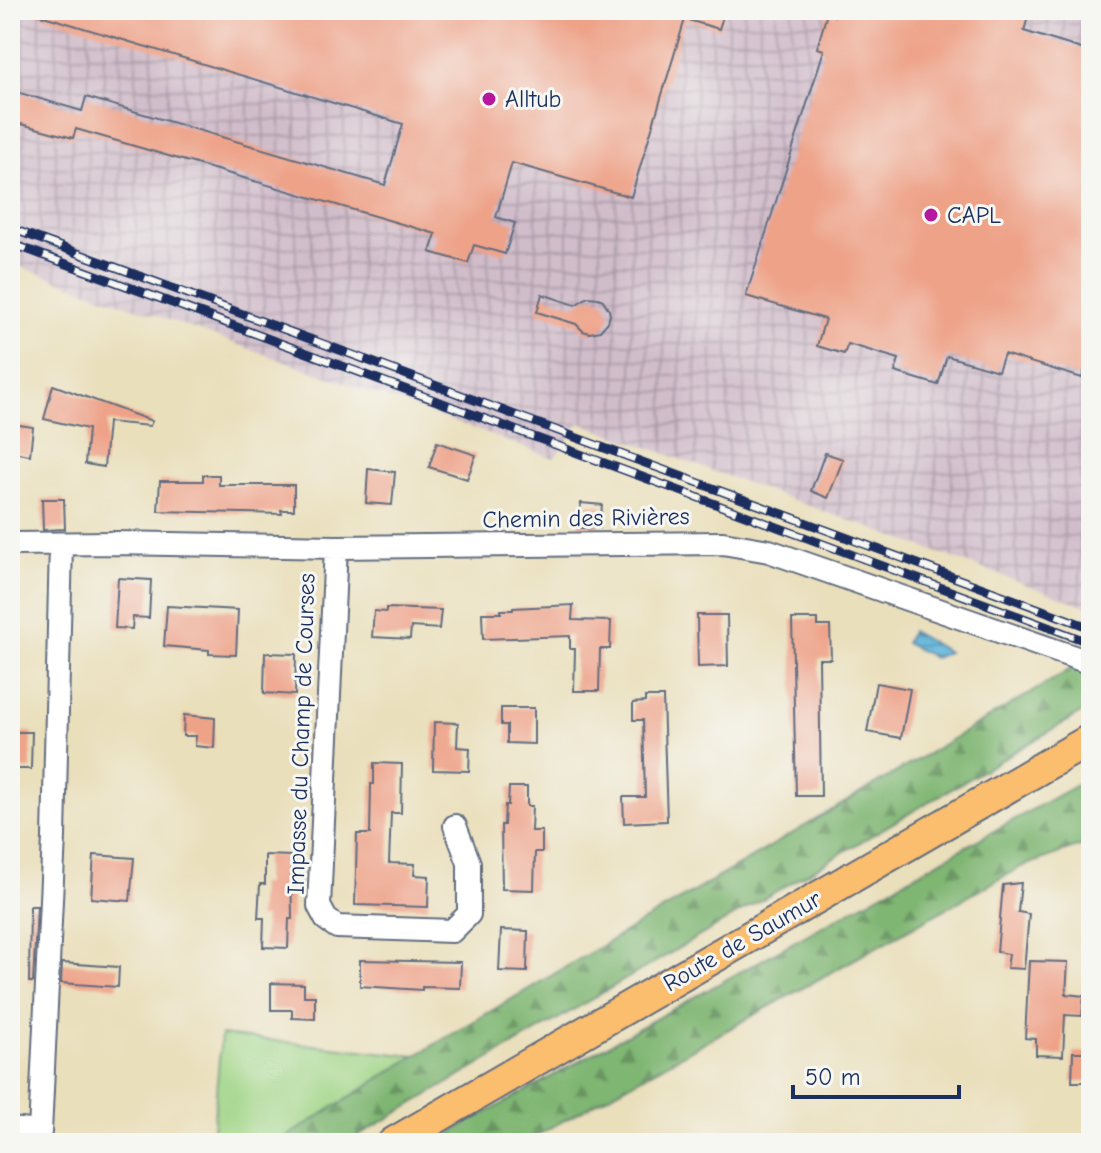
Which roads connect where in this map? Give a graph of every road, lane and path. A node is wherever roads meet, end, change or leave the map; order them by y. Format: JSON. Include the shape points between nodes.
{"nodes":[{"id":1,"x":10,"y":544,"type":"edge"},
{"id":2,"x":61,"y":544,"type":"junction"},
{"id":3,"x":336,"y":547,"type":"junction"},
{"id":4,"x":1091,"y":663,"type":"edge"},
{"id":5,"x":1091,"y":739,"type":"edge"},
{"id":6,"x":455,"y":826,"type":"dead end"},
{"id":7,"x":10,"y":1129,"type":"edge"},
{"id":8,"x":40,"y":1137,"type":"edge"},
{"id":9,"x":393,"y":1143,"type":"edge"}],
"edges":[{"from":1,"to":2,"type":"street","name":"Chemin des Rivières"},
{"from":2,"to":3,"type":"street","name":"Chemin des Rivières"},
{"from":2,"to":8,"type":"street"},
{"from":3,"to":4,"type":"street","name":"Chemin des Rivières","via":[[723,543],[769,551]]},
{"from":3,"to":6,"type":"street","name":"Impasse du Champ de Courses","via":[[319,906],[326,919],[337,927],[452,931],[469,914],[469,863]]},
{"from":5,"to":9,"type":"main road","name":"Route de Saumur"},
{"from":7,"to":8,"type":"street"}]}
